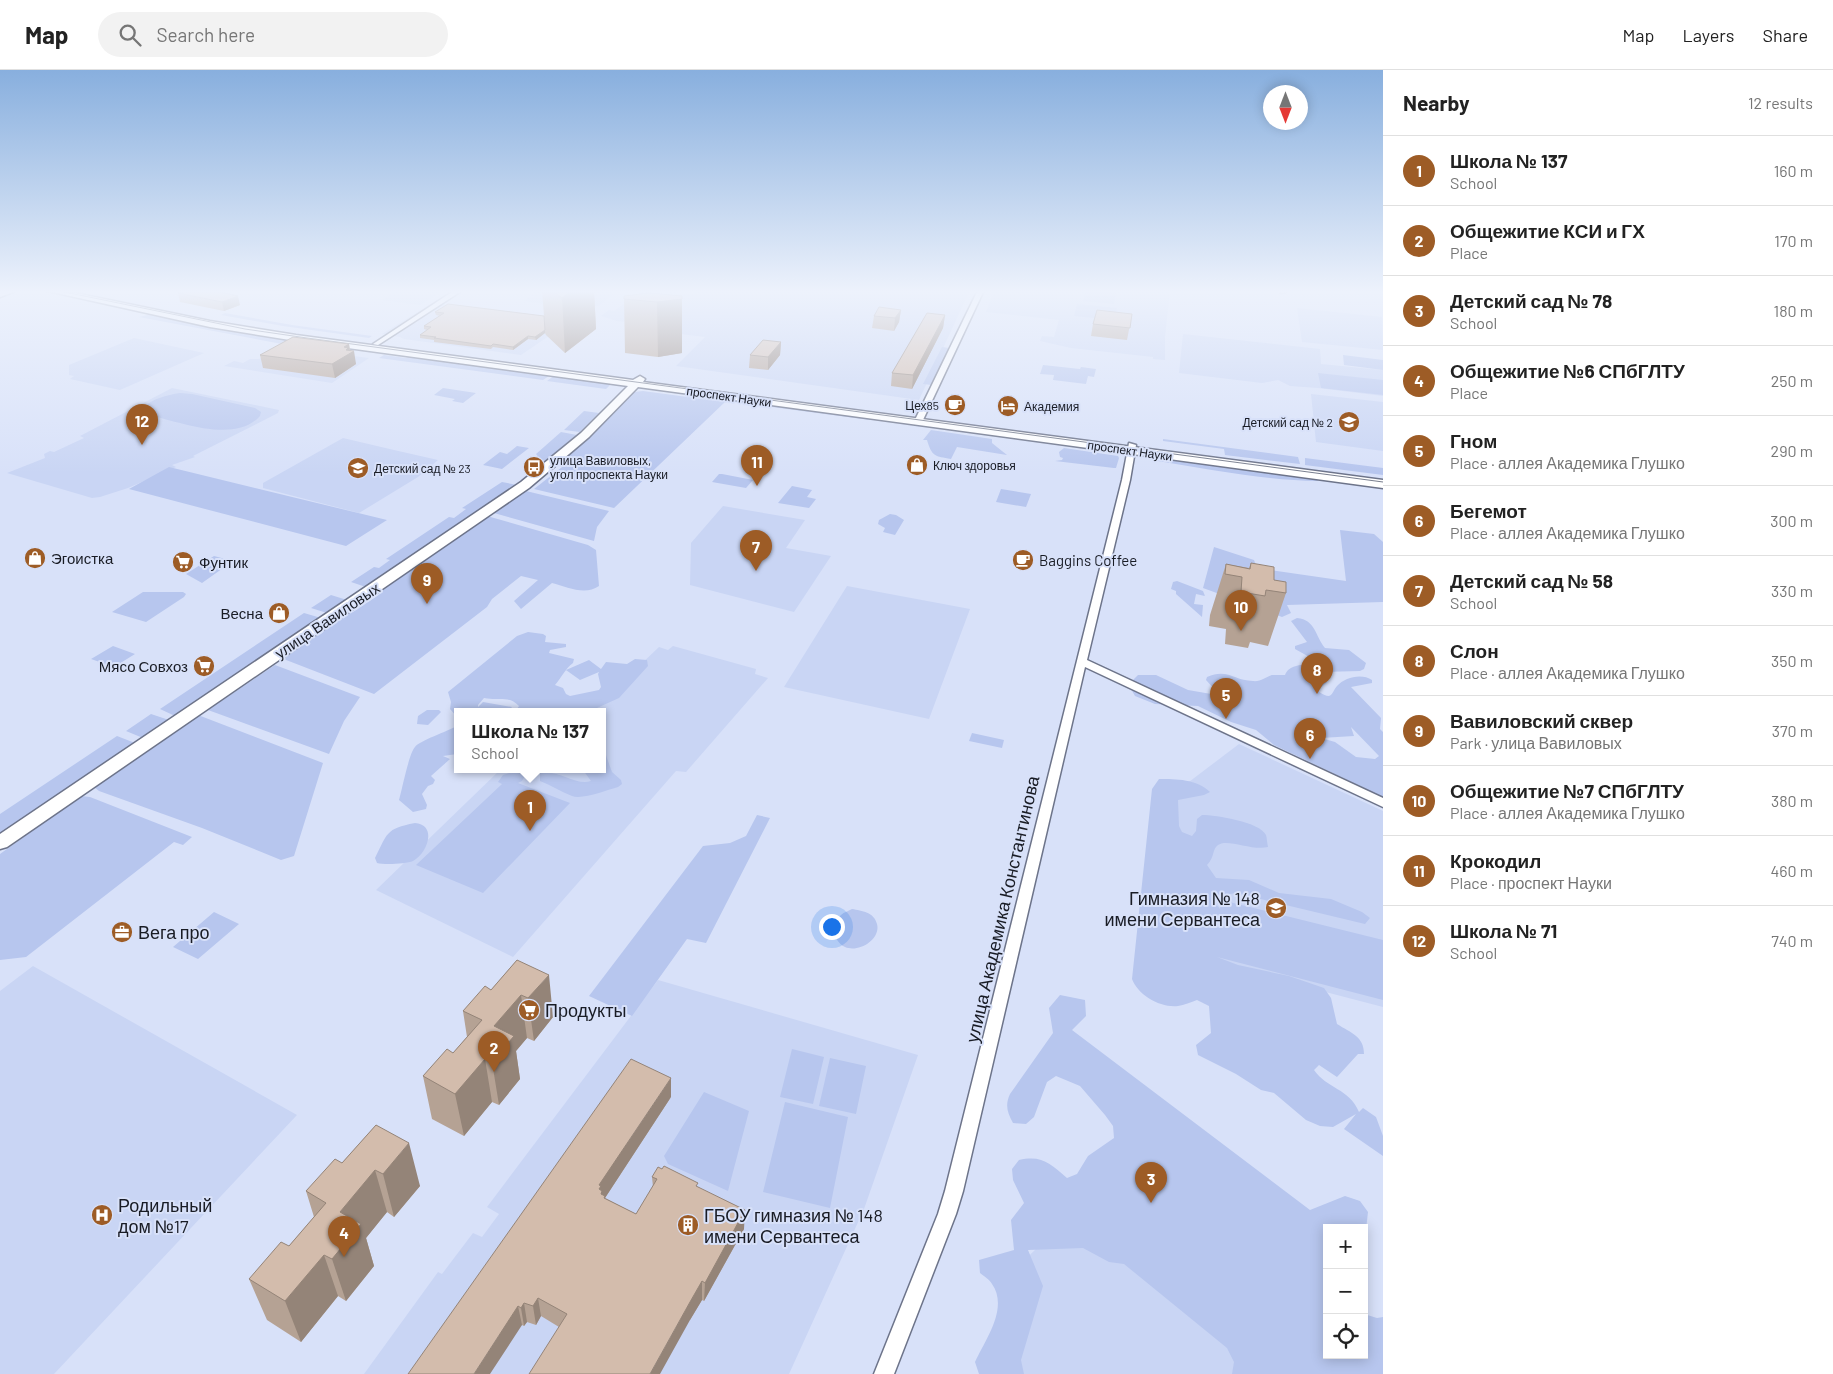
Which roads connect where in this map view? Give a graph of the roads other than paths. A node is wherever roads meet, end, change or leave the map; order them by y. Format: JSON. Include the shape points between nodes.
{"nodes":[{"id":1,"x":403,"y":351,"type":"edge"},
{"id":2,"x":425,"y":351,"type":"edge"},
{"id":3,"x":952,"y":351,"type":"edge"},
{"id":4,"x":638,"y":381,"type":"junction"},
{"id":5,"x":920,"y":419,"type":"junction"},
{"id":6,"x":1132,"y":447,"type":"junction"},
{"id":7,"x":1383,"y":478,"type":"edge"},
{"id":8,"x":1383,"y":484,"type":"edge"},
{"id":9,"x":1081,"y":661,"type":"junction"},
{"id":10,"x":1383,"y":803,"type":"edge"},
{"id":11,"x":0,"y":842,"type":"edge"},
{"id":12,"x":884,"y":1374,"type":"edge"}],
"edges":[{"from":1,"to":4,"type":"main road","name":"проспект Науки"},
{"from":2,"to":4,"type":"main road","name":"проспект Науки"},
{"from":3,"to":5,"type":"street"},
{"from":4,"to":5,"type":"main road","name":"проспект Науки"},
{"from":4,"to":11,"type":"main road","name":"улица Вавиловых","via":[[585,435],[525,485]]},
{"from":5,"to":6,"type":"main road","name":"проспект Науки"},
{"from":6,"to":7,"type":"main road","name":"проспект Науки"},
{"from":6,"to":8,"type":"main road","name":"проспект Науки"},
{"from":6,"to":9,"type":"street","name":"улица Академика Константинова"},
{"from":9,"to":10,"type":"street"},
{"from":9,"to":12,"type":"street","name":"улица Академика Константинова","via":[[954,1190]]}]}
